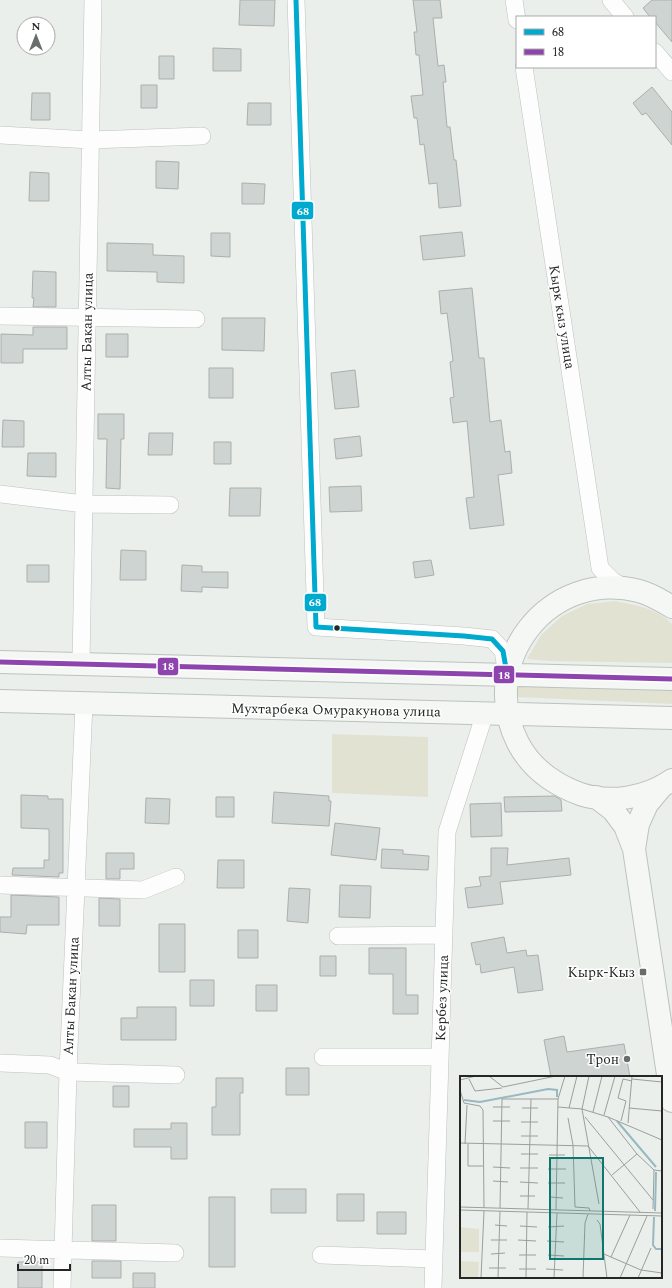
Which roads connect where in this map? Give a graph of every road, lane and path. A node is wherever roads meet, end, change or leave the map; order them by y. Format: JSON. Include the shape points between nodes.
{"nodes":[{"id":1,"x":93,"y":0,"type":"edge"},
{"id":2,"x":296,"y":0,"type":"edge"},
{"id":3,"x":514,"y":0,"type":"edge"},
{"id":4,"x":611,"y":0,"type":"edge"},
{"id":5,"x":516,"y":16,"type":"edge"},
{"id":6,"x":624,"y":16,"type":"edge"},
{"id":7,"x":656,"y":53,"type":"edge"},
{"id":8,"x":524,"y":68,"type":"edge"},
{"id":9,"x":672,"y":72,"type":"edge"},
{"id":10,"x":0,"y":135,"type":"edge"},
{"id":11,"x":202,"y":136,"type":"dead end"},
{"id":12,"x":91,"y":140,"type":"junction"},
{"id":13,"x":0,"y":316,"type":"edge"},
{"id":14,"x":88,"y":318,"type":"junction"},
{"id":15,"x":196,"y":319,"type":"dead end"},
{"id":16,"x":0,"y":494,"type":"edge"},
{"id":17,"x":84,"y":504,"type":"junction"},
{"id":18,"x":170,"y":505,"type":"dead end"},
{"id":19,"x":600,"y":568,"type":"junction"},
{"id":20,"x":626,"y":589,"type":"junction"},
{"id":21,"x":579,"y":593,"type":"junction"},
{"id":22,"x":672,"y":607,"type":"edge"},
{"id":23,"x":0,"y":662,"type":"edge"},
{"id":24,"x":81,"y":664,"type":"junction"},
{"id":25,"x":507,"y":674,"type":"junction"},
{"id":26,"x":672,"y":679,"type":"edge"},
{"id":27,"x":0,"y":701,"type":"edge"},
{"id":28,"x":84,"y":704,"type":"junction"},
{"id":29,"x":485,"y":713,"type":"junction"},
{"id":30,"x":507,"y":714,"type":"junction"},
{"id":31,"x":672,"y":718,"type":"edge"},
{"id":32,"x":667,"y":783,"type":"edge"},
{"id":33,"x":596,"y":797,"type":"junction"},
{"id":34,"x":634,"y":849,"type":"junction"},
{"id":35,"x":176,"y":877,"type":"dead end"},
{"id":36,"x":0,"y":886,"type":"edge"},
{"id":37,"x":76,"y":888,"type":"junction"},
{"id":38,"x":444,"y":935,"type":"junction"},
{"id":39,"x":338,"y":936,"type":"dead end"},
{"id":40,"x":322,"y":1057,"type":"dead end"},
{"id":41,"x":440,"y":1057,"type":"junction"},
{"id":42,"x":0,"y":1063,"type":"edge"},
{"id":43,"x":68,"y":1072,"type":"junction"},
{"id":44,"x":176,"y":1075,"type":"dead end"},
{"id":45,"x":672,"y":1101,"type":"edge"},
{"id":46,"x":0,"y":1248,"type":"edge"},
{"id":47,"x":63,"y":1250,"type":"junction"},
{"id":48,"x":175,"y":1253,"type":"dead end"},
{"id":49,"x":322,"y":1255,"type":"dead end"},
{"id":50,"x":434,"y":1259,"type":"junction"},
{"id":51,"x":62,"y":1288,"type":"edge"},
{"id":52,"x":433,"y":1288,"type":"edge"}],
"edges":[{"from":1,"to":12,"type":"street","name":"Алты Бакан улица"},
{"from":2,"to":25,"type":"street","via":[[316,627],[492,639],[503,651]]},
{"from":3,"to":5,"type":"street"},
{"from":4,"to":6,"type":"street"},
{"from":7,"to":9,"type":"street"},
{"from":8,"to":19,"type":"street","name":"Кырк кыз улица"},
{"from":10,"to":12,"type":"street"},
{"from":11,"to":12,"type":"street"},
{"from":12,"to":14,"type":"street","name":"Алты Бакан улица"},
{"from":13,"to":14,"type":"street"},
{"from":14,"to":15,"type":"street"},
{"from":14,"to":17,"type":"street","name":"Алты Бакан улица"},
{"from":16,"to":17,"type":"street"},
{"from":17,"to":18,"type":"street"},
{"from":17,"to":24,"type":"street","name":"Алты Бакан улица"},
{"from":19,"to":20,"type":"street"},
{"from":19,"to":21,"type":"street"},
{"from":20,"to":21,"type":"main road","via":[[598,588]]},
{"from":20,"to":22,"type":"main road","via":[[639,591]]},
{"from":21,"to":25,"type":"main road","via":[[546,610],[532,623],[512,656]]},
{"from":23,"to":24,"type":"main road"},
{"from":24,"to":25,"type":"main road"},
{"from":25,"to":26,"type":"main road"},
{"from":25,"to":30,"type":"main road"},
{"from":27,"to":28,"type":"main road","name":"Мухтарбека Омуракунова улица"},
{"from":28,"to":29,"type":"main road","name":"Мухтарбека Омуракунова улица"},
{"from":28,"to":37,"type":"street","name":"Алты Бакан улица"},
{"from":29,"to":30,"type":"main road","name":"Мухтарбека Омуракунова улица"},
{"from":29,"to":38,"type":"street","name":"Кербез улица","via":[[447,832]]},
{"from":30,"to":31,"type":"main road","name":"Мухтарбека Омуракунова улица"},
{"from":30,"to":33,"type":"main road","via":[[522,750],[534,766],[567,789]]},
{"from":32,"to":33,"type":"main road","via":[[646,793],[625,798]]},
{"from":32,"to":34,"type":"main road","via":[[647,804],[638,824]]},
{"from":33,"to":34,"type":"main road","via":[[613,810],[625,826]]},
{"from":34,"to":45,"type":"main road"},
{"from":35,"to":37,"type":"street","via":[[143,890]]},
{"from":36,"to":37,"type":"street"},
{"from":37,"to":43,"type":"street","name":"Алты Бакан улица"},
{"from":38,"to":39,"type":"street"},
{"from":38,"to":41,"type":"street","name":"Кербез улица"},
{"from":40,"to":41,"type":"street"},
{"from":41,"to":50,"type":"street","name":"Кербез улица"},
{"from":42,"to":43,"type":"street","via":[[50,1065]]},
{"from":43,"to":44,"type":"street"},
{"from":43,"to":47,"type":"street","name":"Алты Бакан улица"},
{"from":46,"to":47,"type":"street"},
{"from":47,"to":48,"type":"street"},
{"from":47,"to":51,"type":"street","name":"Алты Бакан улица"},
{"from":49,"to":50,"type":"street"},
{"from":50,"to":52,"type":"street","name":"Кербез улица"}]}
